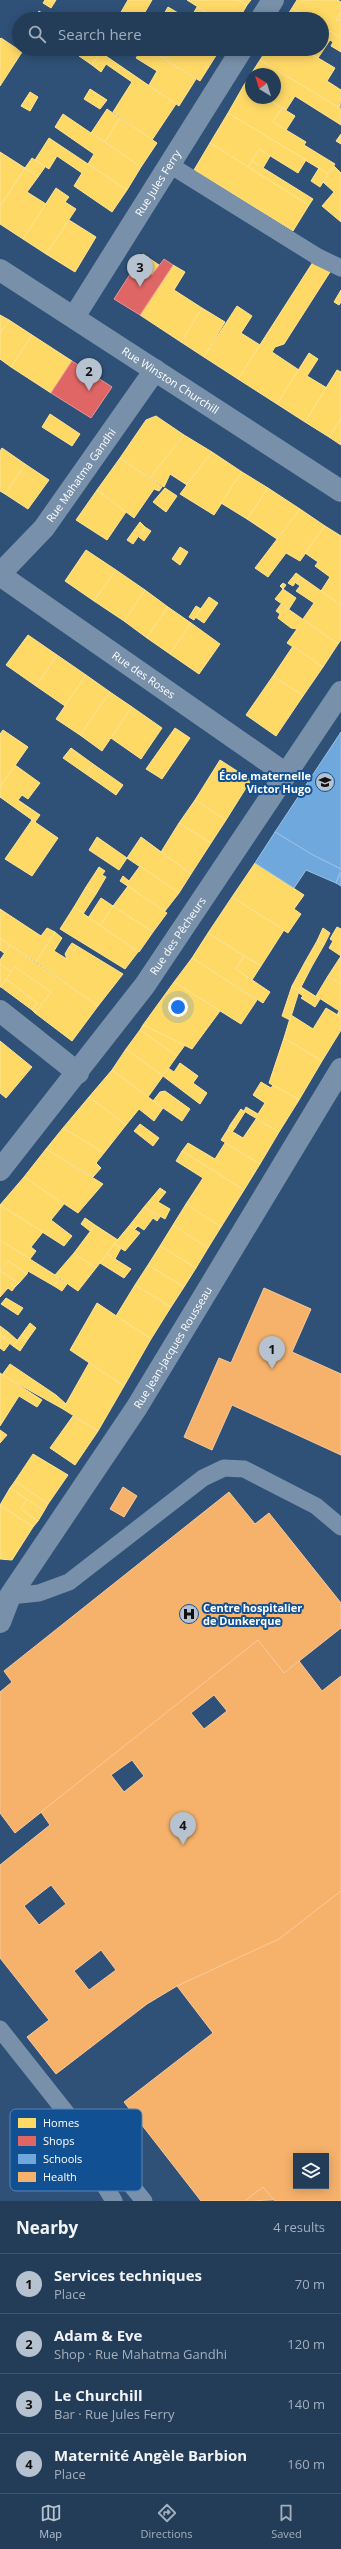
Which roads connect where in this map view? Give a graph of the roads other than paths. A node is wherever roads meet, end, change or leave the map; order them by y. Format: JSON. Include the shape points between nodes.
{"nodes":[{"id":1,"x":273,"y":0,"type":"edge"},
{"id":2,"x":265,"y":12,"type":"edge"},
{"id":3,"x":238,"y":56,"type":"edge"},
{"id":4,"x":170,"y":165,"type":"junction"},
{"id":5,"x":341,"y":268,"type":"edge"},
{"id":6,"x":0,"y":270,"type":"edge"},
{"id":7,"x":74,"y":317,"type":"junction"},
{"id":8,"x":155,"y":370,"type":"junction"},
{"id":9,"x":341,"y":491,"type":"edge"},
{"id":10,"x":0,"y":575,"type":"edge"},
{"id":11,"x":341,"y":692,"type":"edge"},
{"id":12,"x":286,"y":774,"type":"junction"},
{"id":13,"x":0,"y":1011,"type":"edge"},
{"id":14,"x":341,"y":1069,"type":"edge"},
{"id":15,"x":78,"y":1073,"type":"junction"},
{"id":16,"x":0,"y":1170,"type":"edge"},
{"id":17,"x":341,"y":1527,"type":"edge"},
{"id":18,"x":5,"y":1592,"type":"edge"},
{"id":19,"x":0,"y":1622,"type":"edge"},
{"id":20,"x":0,"y":2029,"type":"edge"},
{"id":21,"x":63,"y":2109,"type":"edge"},
{"id":22,"x":108,"y":2191,"type":"edge"},
{"id":23,"x":136,"y":2191,"type":"edge"},
{"id":24,"x":114,"y":2201,"type":"edge"},
{"id":25,"x":144,"y":2201,"type":"edge"}],
"edges":[{"from":1,"to":2,"type":"street"},
{"from":3,"to":4,"type":"street","name":"Rue Jules Ferry"},
{"from":4,"to":5,"type":"lane","via":[[318,257]]},
{"from":4,"to":7,"type":"street","name":"Rue Jules Ferry"},
{"from":6,"to":7,"type":"street","name":"Rue Winston Churchill"},
{"from":7,"to":8,"type":"street","name":"Rue Winston Churchill"},
{"from":8,"to":9,"type":"street","name":"Rue Winston Churchill"},
{"from":8,"to":10,"type":"street","name":"Rue Mahatma Gandhi","via":[[47,523]]},
{"from":10,"to":12,"type":"street","name":"Rue des Roses"},
{"from":11,"to":12,"type":"street","name":"Rue des Pêcheurs"},
{"from":12,"to":15,"type":"street","name":"Rue des Pêcheurs","via":[[182,932],[117,1024]]},
{"from":13,"to":15,"type":"street"},
{"from":14,"to":18,"type":"street","name":"Rue Jean-Jacques Rousseau","via":[[137,1407]]},
{"from":15,"to":16,"type":"street","name":"Rue des Pêcheurs"},
{"from":17,"to":18,"type":"lane","via":[[316,1506],[244,1469],[224,1468],[203,1478],[69,1582],[39,1593]]},
{"from":18,"to":19,"type":"street","name":"Rue Jean-Jacques Rousseau"},
{"from":20,"to":21,"type":"lane"},
{"from":22,"to":24,"type":"lane"},
{"from":23,"to":25,"type":"lane"}]}
